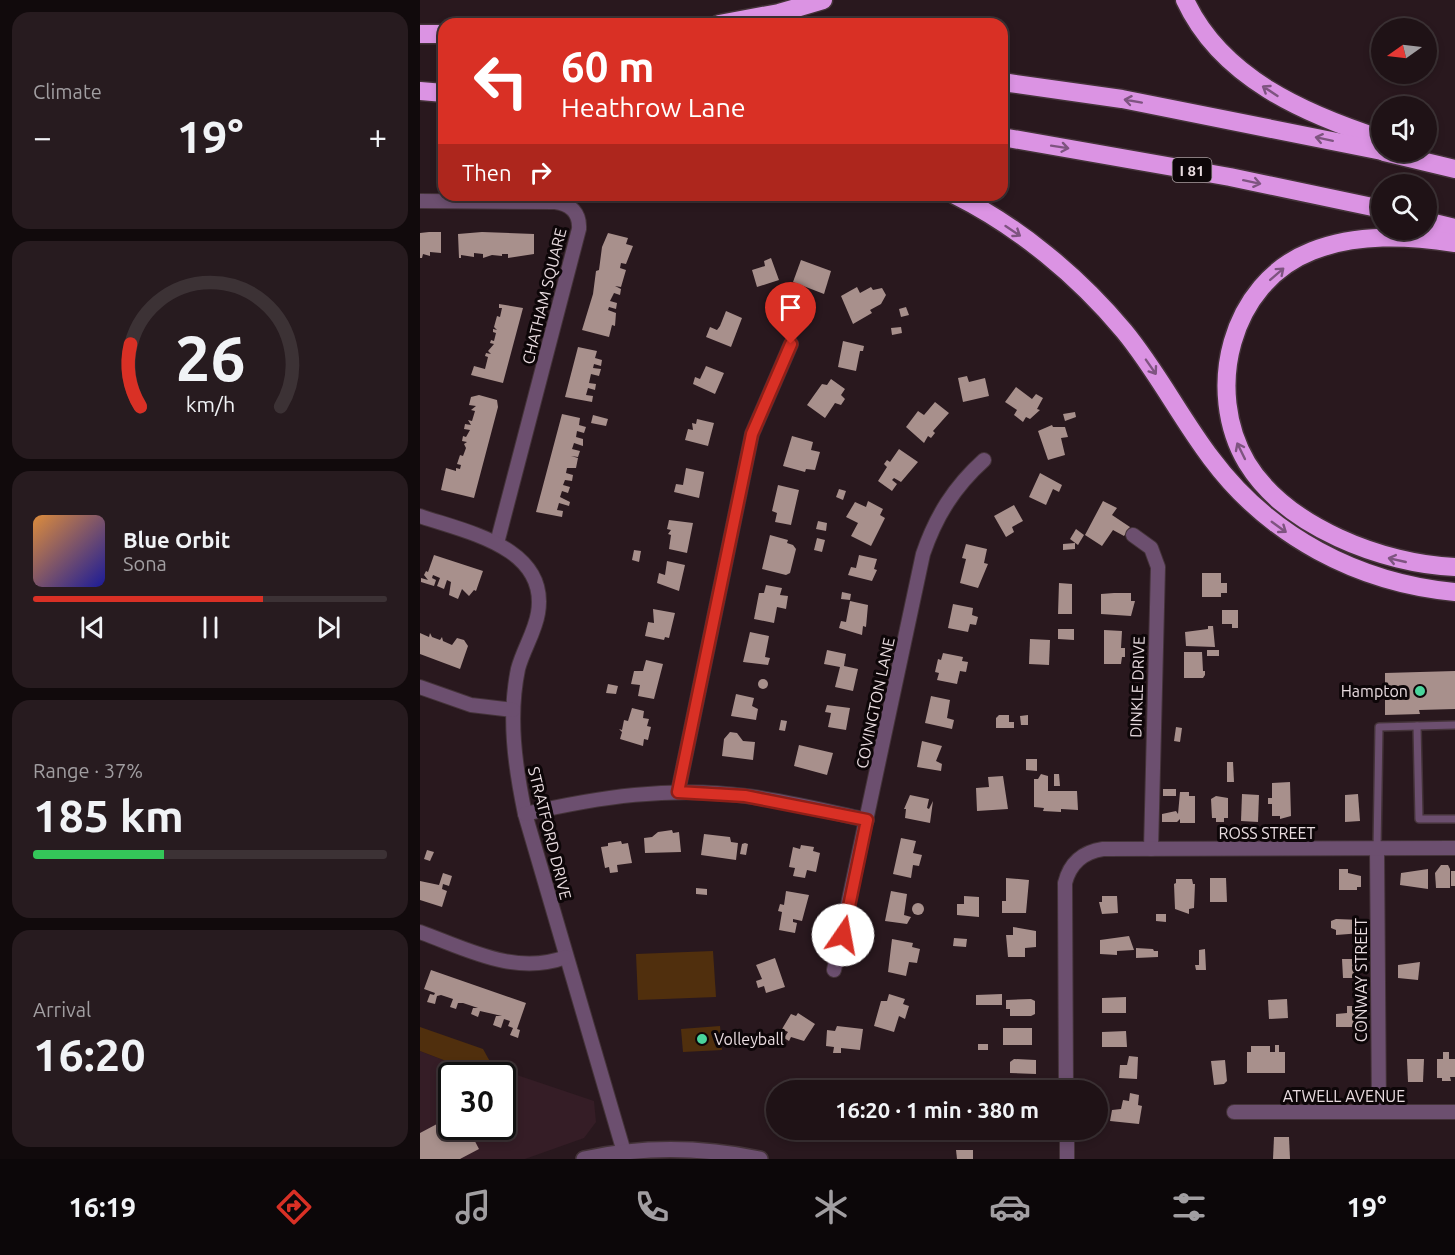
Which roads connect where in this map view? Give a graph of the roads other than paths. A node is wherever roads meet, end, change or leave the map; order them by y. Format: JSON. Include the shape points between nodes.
{"nodes":[{"id":1,"x":823,"y":0,"type":"edge"},
{"id":2,"x":1185,"y":0,"type":"edge"},
{"id":3,"x":755,"y":18,"type":"edge"},
{"id":4,"x":420,"y":33,"type":"edge"},
{"id":5,"x":438,"y":33,"type":"edge"},
{"id":6,"x":1008,"y":83,"type":"edge"},
{"id":7,"x":438,"y":89,"type":"edge"},
{"id":8,"x":420,"y":90,"type":"edge"},
{"id":9,"x":438,"y":92,"type":"edge"},
{"id":10,"x":1371,"y":135,"type":"edge"},
{"id":11,"x":1008,"y":138,"type":"edge"},
{"id":12,"x":1371,"y":149,"type":"edge"},
{"id":13,"x":1437,"y":157,"type":"edge"},
{"id":14,"x":1427,"y":162,"type":"edge"},
{"id":15,"x":1455,"y":162,"type":"edge"},
{"id":16,"x":1455,"y":169,"type":"edge"},
{"id":17,"x":420,"y":201,"type":"edge"},
{"id":18,"x":964,"y":201,"type":"edge"},
{"id":19,"x":1371,"y":207,"type":"edge"},
{"id":20,"x":1437,"y":224,"type":"edge"},
{"id":21,"x":1455,"y":228,"type":"edge"},
{"id":22,"x":1455,"y":243,"type":"edge"},
{"id":23,"x":791,"y":344,"type":"dead end"},
{"id":24,"x":984,"y":460,"type":"dead end"},
{"id":25,"x":420,"y":516,"type":"edge"},
{"id":26,"x":1133,"y":536,"type":"dead end"},
{"id":27,"x":497,"y":543,"type":"junction"},
{"id":28,"x":1455,"y":567,"type":"edge"},
{"id":29,"x":1455,"y":592,"type":"edge"},
{"id":30,"x":420,"y":687,"type":"edge"},
{"id":31,"x":513,"y":710,"type":"junction"},
{"id":32,"x":1455,"y":725,"type":"edge"},
{"id":33,"x":1417,"y":726,"type":"junction"},
{"id":34,"x":678,"y":792,"type":"junction"},
{"id":35,"x":525,"y":814,"type":"junction"},
{"id":36,"x":1455,"y":819,"type":"edge"},
{"id":37,"x":867,"y":820,"type":"junction"},
{"id":38,"x":1455,"y":848,"type":"edge"},
{"id":39,"x":1150,"y":849,"type":"junction"},
{"id":40,"x":1377,"y":849,"type":"junction"},
{"id":41,"x":420,"y":932,"type":"edge"},
{"id":42,"x":566,"y":957,"type":"junction"},
{"id":43,"x":834,"y":970,"type":"dead end"},
{"id":44,"x":1066,"y":1080,"type":"edge"},
{"id":45,"x":1234,"y":1112,"type":"dead end"},
{"id":46,"x":1379,"y":1112,"type":"junction"},
{"id":47,"x":1455,"y":1112,"type":"edge"},
{"id":48,"x":1067,"y":1140,"type":"edge"},
{"id":49,"x":624,"y":1152,"type":"junction"},
{"id":50,"x":584,"y":1159,"type":"edge"},
{"id":51,"x":760,"y":1159,"type":"edge"},
{"id":52,"x":1067,"y":1159,"type":"edge"}],
"edges":[{"from":1,"to":3,"type":"highway"},
{"from":10,"to":2,"type":"highway","one_way":true,"via":[[1303,109],[1254,80],[1211,41]]},
{"from":4,"to":5,"type":"highway"},
{"from":12,"to":6,"type":"highway","one_way":true,"via":[[1145,104]]},
{"from":7,"to":8,"type":"highway"},
{"from":8,"to":9,"type":"highway"},
{"from":11,"to":19,"type":"highway","number":"I 81","one_way":true},
{"from":13,"to":15,"type":"highway"},
{"from":14,"to":16,"type":"highway"},
{"from":17,"to":27,"type":"street","name":"CHATHAM SQUARE","via":[[564,203],[578,216],[579,229]]},
{"from":18,"to":29,"type":"highway","one_way":true,"via":[[1040,249],[1101,304],[1148,362],[1211,458],[1233,485],[1275,524],[1346,565],[1406,584]]},
{"from":20,"to":21,"type":"highway"},
{"from":28,"to":22,"type":"highway","one_way":true,"via":[[1389,558],[1326,531],[1283,502],[1259,480],[1247,462],[1235,439],[1226,393],[1229,351],[1247,308],[1259,291],[1292,261],[1311,251],[1350,241],[1393,237]]},
{"from":23,"to":34,"type":"street","via":[[752,434]]},
{"from":24,"to":37,"type":"street","name":"COVINGTON LANE","via":[[944,506],[923,554]]},
{"from":25,"to":27,"type":"street","name":"STRATFORD DRIVE"},
{"from":26,"to":39,"type":"street","name":"DINKLE DRIVE","via":[[1151,548],[1158,567]]},
{"from":27,"to":31,"type":"street","name":"STRATFORD DRIVE","via":[[525,563],[540,592],[538,615],[518,670]]},
{"from":30,"to":31,"type":"street","via":[[471,705]]},
{"from":31,"to":35,"type":"street","name":"STRATFORD DRIVE","via":[[517,775]]},
{"from":32,"to":33,"type":"lane"},
{"from":33,"to":36,"type":"lane","via":[[1419,819]]},
{"from":33,"to":40,"type":"lane","via":[[1379,727]]},
{"from":34,"to":35,"type":"street","via":[[605,797]]},
{"from":34,"to":37,"type":"street","via":[[745,796]]},
{"from":35,"to":42,"type":"street","name":"STRATFORD DRIVE"},
{"from":37,"to":43,"type":"street","name":"COVINGTON LANE"},
{"from":38,"to":40,"type":"street","name":"ROSS STREET"},
{"from":39,"to":40,"type":"street","name":"ROSS STREET"},
{"from":39,"to":44,"type":"street","name":"ROSS STREET","via":[[1103,849],[1081,857],[1065,883]]},
{"from":40,"to":46,"type":"street","name":"CONWAY STREET"},
{"from":41,"to":42,"type":"street","via":[[520,965]]},
{"from":42,"to":49,"type":"street","name":"STRATFORD DRIVE"},
{"from":45,"to":46,"type":"street","name":"ATWELL AVENUE"},
{"from":46,"to":47,"type":"street","name":"ATWELL AVENUE"},
{"from":48,"to":52,"type":"street"},
{"from":49,"to":50,"type":"street"},
{"from":49,"to":51,"type":"street","via":[[691,1150]]}]}
